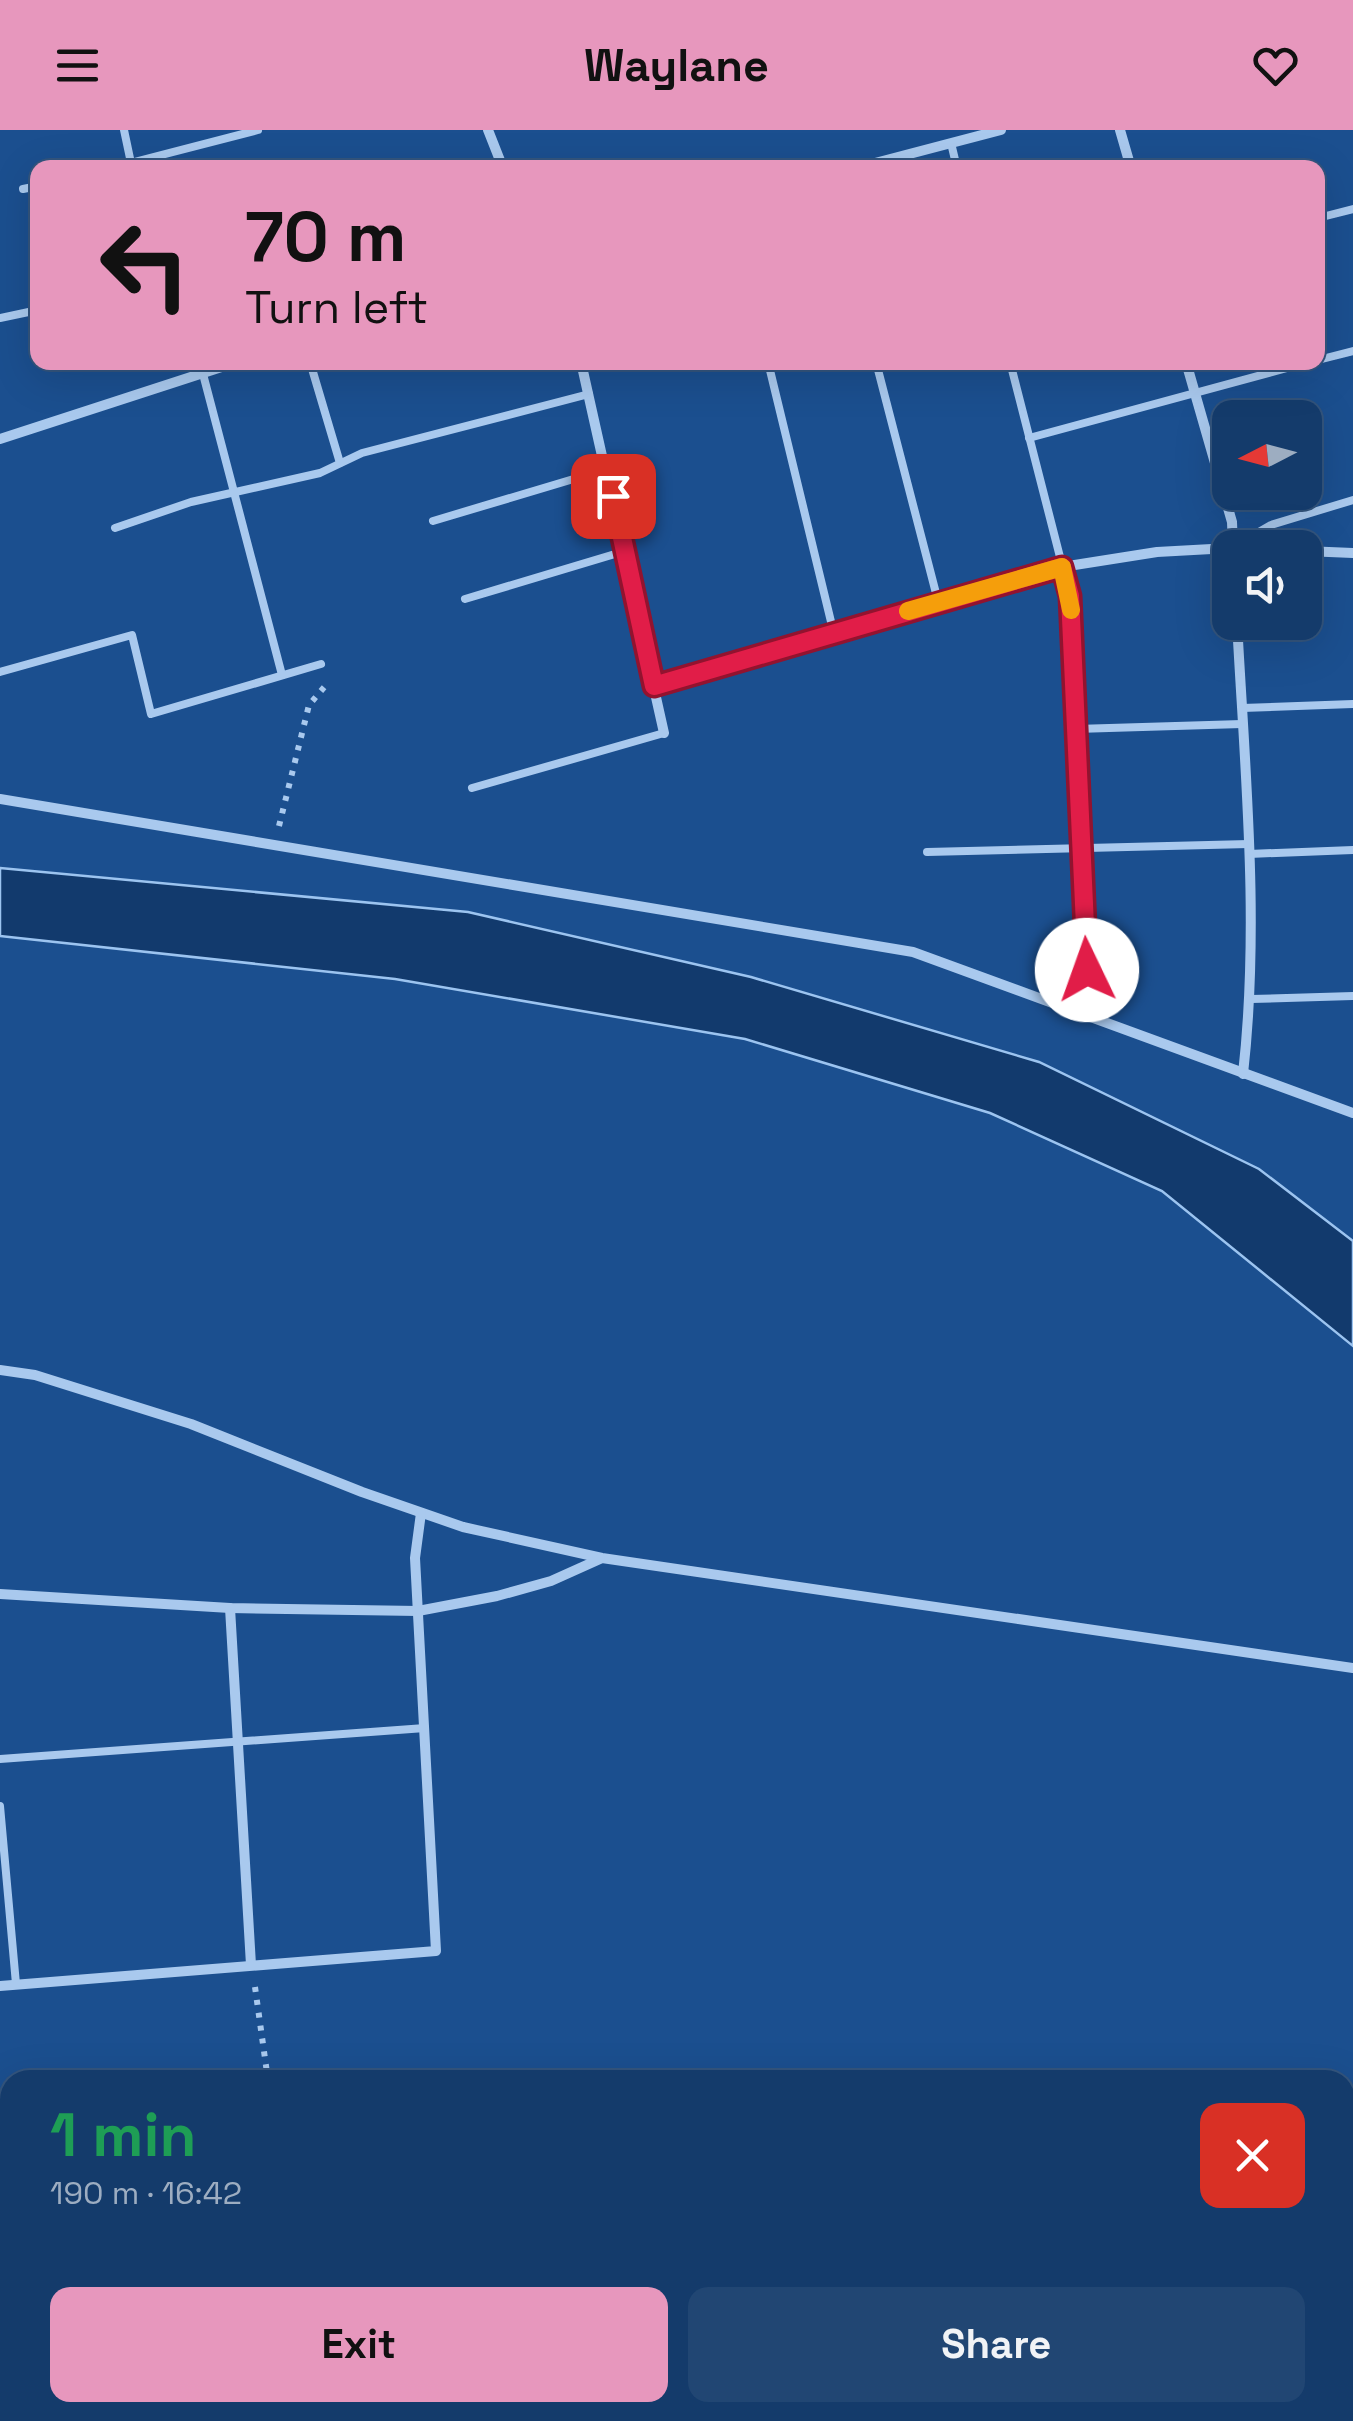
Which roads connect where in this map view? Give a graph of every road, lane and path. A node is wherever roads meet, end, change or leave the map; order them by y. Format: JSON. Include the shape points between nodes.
{"nodes":[{"id":1,"x":124,"y":130,"type":"edge"},
{"id":2,"x":258,"y":130,"type":"edge"},
{"id":3,"x":488,"y":130,"type":"edge"},
{"id":4,"x":1001,"y":130,"type":"edge"},
{"id":5,"x":1120,"y":130,"type":"edge"},
{"id":6,"x":951,"y":143,"type":"junction"},
{"id":7,"x":131,"y":160,"type":"edge"},
{"id":8,"x":150,"y":160,"type":"edge"},
{"id":9,"x":500,"y":160,"type":"edge"},
{"id":10,"x":886,"y":160,"type":"edge"},
{"id":11,"x":956,"y":160,"type":"edge"},
{"id":12,"x":1129,"y":160,"type":"edge"},
{"id":13,"x":30,"y":188,"type":"edge"},
{"id":14,"x":24,"y":190,"type":"dead end"},
{"id":15,"x":1353,"y":208,"type":"edge"},
{"id":16,"x":1325,"y":216,"type":"edge"},
{"id":17,"x":30,"y":312,"type":"edge"},
{"id":18,"x":0,"y":318,"type":"edge"},
{"id":19,"x":1353,"y":351,"type":"edge"},
{"id":20,"x":1325,"y":358,"type":"edge"},
{"id":21,"x":214,"y":370,"type":"edge"},
{"id":22,"x":312,"y":370,"type":"edge"},
{"id":23,"x":583,"y":370,"type":"edge"},
{"id":24,"x":770,"y":370,"type":"edge"},
{"id":25,"x":878,"y":370,"type":"edge"},
{"id":26,"x":1012,"y":370,"type":"edge"},
{"id":27,"x":1188,"y":370,"type":"edge"},
{"id":28,"x":1278,"y":370,"type":"edge"},
{"id":29,"x":203,"y":374,"type":"junction"},
{"id":30,"x":1194,"y":392,"type":"junction"},
{"id":31,"x":589,"y":394,"type":"junction"},
{"id":32,"x":1029,"y":438,"type":"junction"},
{"id":33,"x":0,"y":439,"type":"edge"},
{"id":34,"x":340,"y":463,"type":"junction"},
{"id":35,"x":607,"y":469,"type":"junction"},
{"id":36,"x":234,"y":493,"type":"junction"},
{"id":37,"x":1353,"y":500,"type":"edge"},
{"id":38,"x":434,"y":521,"type":"dead end"},
{"id":39,"x":115,"y":528,"type":"dead end"},
{"id":40,"x":1232,"y":530,"type":"edge"},
{"id":41,"x":1264,"y":530,"type":"edge"},
{"id":42,"x":1212,"y":548,"type":"edge"},
{"id":43,"x":624,"y":551,"type":"junction"},
{"id":44,"x":1322,"y":552,"type":"edge"},
{"id":45,"x":1353,"y":553,"type":"edge"},
{"id":46,"x":1062,"y":567,"type":"junction"},
{"id":47,"x":465,"y":599,"type":"dead end"},
{"id":48,"x":938,"y":601,"type":"junction"},
{"id":49,"x":834,"y":634,"type":"junction"},
{"id":50,"x":1238,"y":640,"type":"edge"},
{"id":51,"x":320,"y":664,"type":"joint"},
{"id":52,"x":0,"y":672,"type":"edge"},
{"id":53,"x":282,"y":675,"type":"junction"},
{"id":54,"x":654,"y":686,"type":"junction"},
{"id":55,"x":1353,"y":704,"type":"edge"},
{"id":56,"x":1242,"y":708,"type":"junction"},
{"id":57,"x":1242,"y":724,"type":"junction"},
{"id":58,"x":1076,"y":728,"type":"junction"},
{"id":59,"x":664,"y":732,"type":"joint"},
{"id":60,"x":472,"y":788,"type":"dead end"},
{"id":61,"x":0,"y":800,"type":"edge"},
{"id":62,"x":267,"y":844,"type":"junction"},
{"id":63,"x":1082,"y":848,"type":"junction"},
{"id":64,"x":1249,"y":849,"type":"junction"},
{"id":65,"x":1353,"y":850,"type":"edge"},
{"id":66,"x":927,"y":852,"type":"dead end"},
{"id":67,"x":1353,"y":996,"type":"edge"},
{"id":68,"x":1251,"y":999,"type":"junction"},
{"id":69,"x":1083,"y":1014,"type":"junction"},
{"id":70,"x":1242,"y":1074,"type":"junction"},
{"id":71,"x":1353,"y":1113,"type":"edge"},
{"id":72,"x":0,"y":1370,"type":"edge"},
{"id":73,"x":421,"y":1512,"type":"junction"},
{"id":74,"x":602,"y":1558,"type":"junction"},
{"id":75,"x":0,"y":1594,"type":"edge"},
{"id":76,"x":230,"y":1608,"type":"junction"},
{"id":77,"x":418,"y":1611,"type":"junction"},
{"id":78,"x":1353,"y":1668,"type":"edge"},
{"id":79,"x":424,"y":1728,"type":"junction"},
{"id":80,"x":238,"y":1742,"type":"junction"},
{"id":81,"x":0,"y":1760,"type":"edge"},
{"id":82,"x":0,"y":1806,"type":"edge"},
{"id":83,"x":251,"y":1965,"type":"junction"},
{"id":84,"x":16,"y":1984,"type":"junction"},
{"id":85,"x":0,"y":1986,"type":"edge"},
{"id":86,"x":267,"y":2070,"type":"edge"}],
"edges":[{"from":1,"to":7,"type":"lane"},
{"from":2,"to":8,"type":"lane"},
{"from":3,"to":9,"type":"street"},
{"from":4,"to":6,"type":"street"},
{"from":5,"to":12,"type":"street"},
{"from":6,"to":10,"type":"street"},
{"from":6,"to":11,"type":"lane"},
{"from":13,"to":14,"type":"lane"},
{"from":15,"to":16,"type":"lane"},
{"from":17,"to":18,"type":"lane"},
{"from":19,"to":20,"type":"lane"},
{"from":21,"to":29,"type":"street"},
{"from":22,"to":34,"type":"lane"},
{"from":23,"to":31,"type":"street"},
{"from":24,"to":49,"type":"lane"},
{"from":25,"to":48,"type":"lane"},
{"from":26,"to":32,"type":"lane"},
{"from":27,"to":30,"type":"street"},
{"from":28,"to":30,"type":"lane"},
{"from":29,"to":33,"type":"street"},
{"from":29,"to":36,"type":"lane"},
{"from":30,"to":32,"type":"lane"},
{"from":30,"to":40,"type":"street"},
{"from":31,"to":34,"type":"lane"},
{"from":31,"to":35,"type":"street"},
{"from":32,"to":46,"type":"lane"},
{"from":34,"to":36,"type":"lane"},
{"from":35,"to":38,"type":"lane"},
{"from":35,"to":43,"type":"street"},
{"from":36,"to":39,"type":"lane"},
{"from":36,"to":53,"type":"lane"},
{"from":37,"to":41,"type":"lane"},
{"from":42,"to":46,"type":"street"},
{"from":43,"to":47,"type":"lane"},
{"from":43,"to":54,"type":"street"},
{"from":44,"to":45,"type":"street"},
{"from":46,"to":48,"type":"street"},
{"from":46,"to":58,"type":"lane","via":[[1070,596]]},
{"from":48,"to":49,"type":"street"},
{"from":49,"to":54,"type":"street"},
{"from":50,"to":56,"type":"street"},
{"from":51,"to":53,"type":"lane"},
{"from":51,"to":62,"type":"path","via":[[327,687],[308,705],[282,822]]},
{"from":52,"to":53,"type":"lane","via":[[132,635],[151,714]]},
{"from":54,"to":59,"type":"street"},
{"from":55,"to":56,"type":"lane"},
{"from":56,"to":57,"type":"street"},
{"from":57,"to":58,"type":"lane"},
{"from":57,"to":64,"type":"street"},
{"from":58,"to":63,"type":"lane"},
{"from":59,"to":60,"type":"lane"},
{"from":61,"to":62,"type":"street"},
{"from":62,"to":69,"type":"street","via":[[913,952]]},
{"from":63,"to":64,"type":"lane"},
{"from":63,"to":66,"type":"lane"},
{"from":63,"to":69,"type":"lane"},
{"from":64,"to":65,"type":"lane"},
{"from":64,"to":68,"type":"street"},
{"from":67,"to":68,"type":"lane"},
{"from":68,"to":70,"type":"street"},
{"from":69,"to":70,"type":"street"},
{"from":70,"to":71,"type":"street"},
{"from":72,"to":73,"type":"street","via":[[191,1424]]},
{"from":73,"to":74,"type":"street"},
{"from":73,"to":77,"type":"street"},
{"from":74,"to":77,"type":"street","via":[[533,1586]]},
{"from":74,"to":78,"type":"street"},
{"from":75,"to":76,"type":"street"},
{"from":76,"to":77,"type":"street"},
{"from":76,"to":80,"type":"street"},
{"from":77,"to":79,"type":"street"},
{"from":79,"to":80,"type":"lane"},
{"from":79,"to":83,"type":"street","via":[[436,1950]]},
{"from":80,"to":81,"type":"lane"},
{"from":80,"to":83,"type":"street"},
{"from":82,"to":84,"type":"lane"},
{"from":83,"to":84,"type":"street"},
{"from":83,"to":86,"type":"path"},
{"from":84,"to":85,"type":"street"}]}
